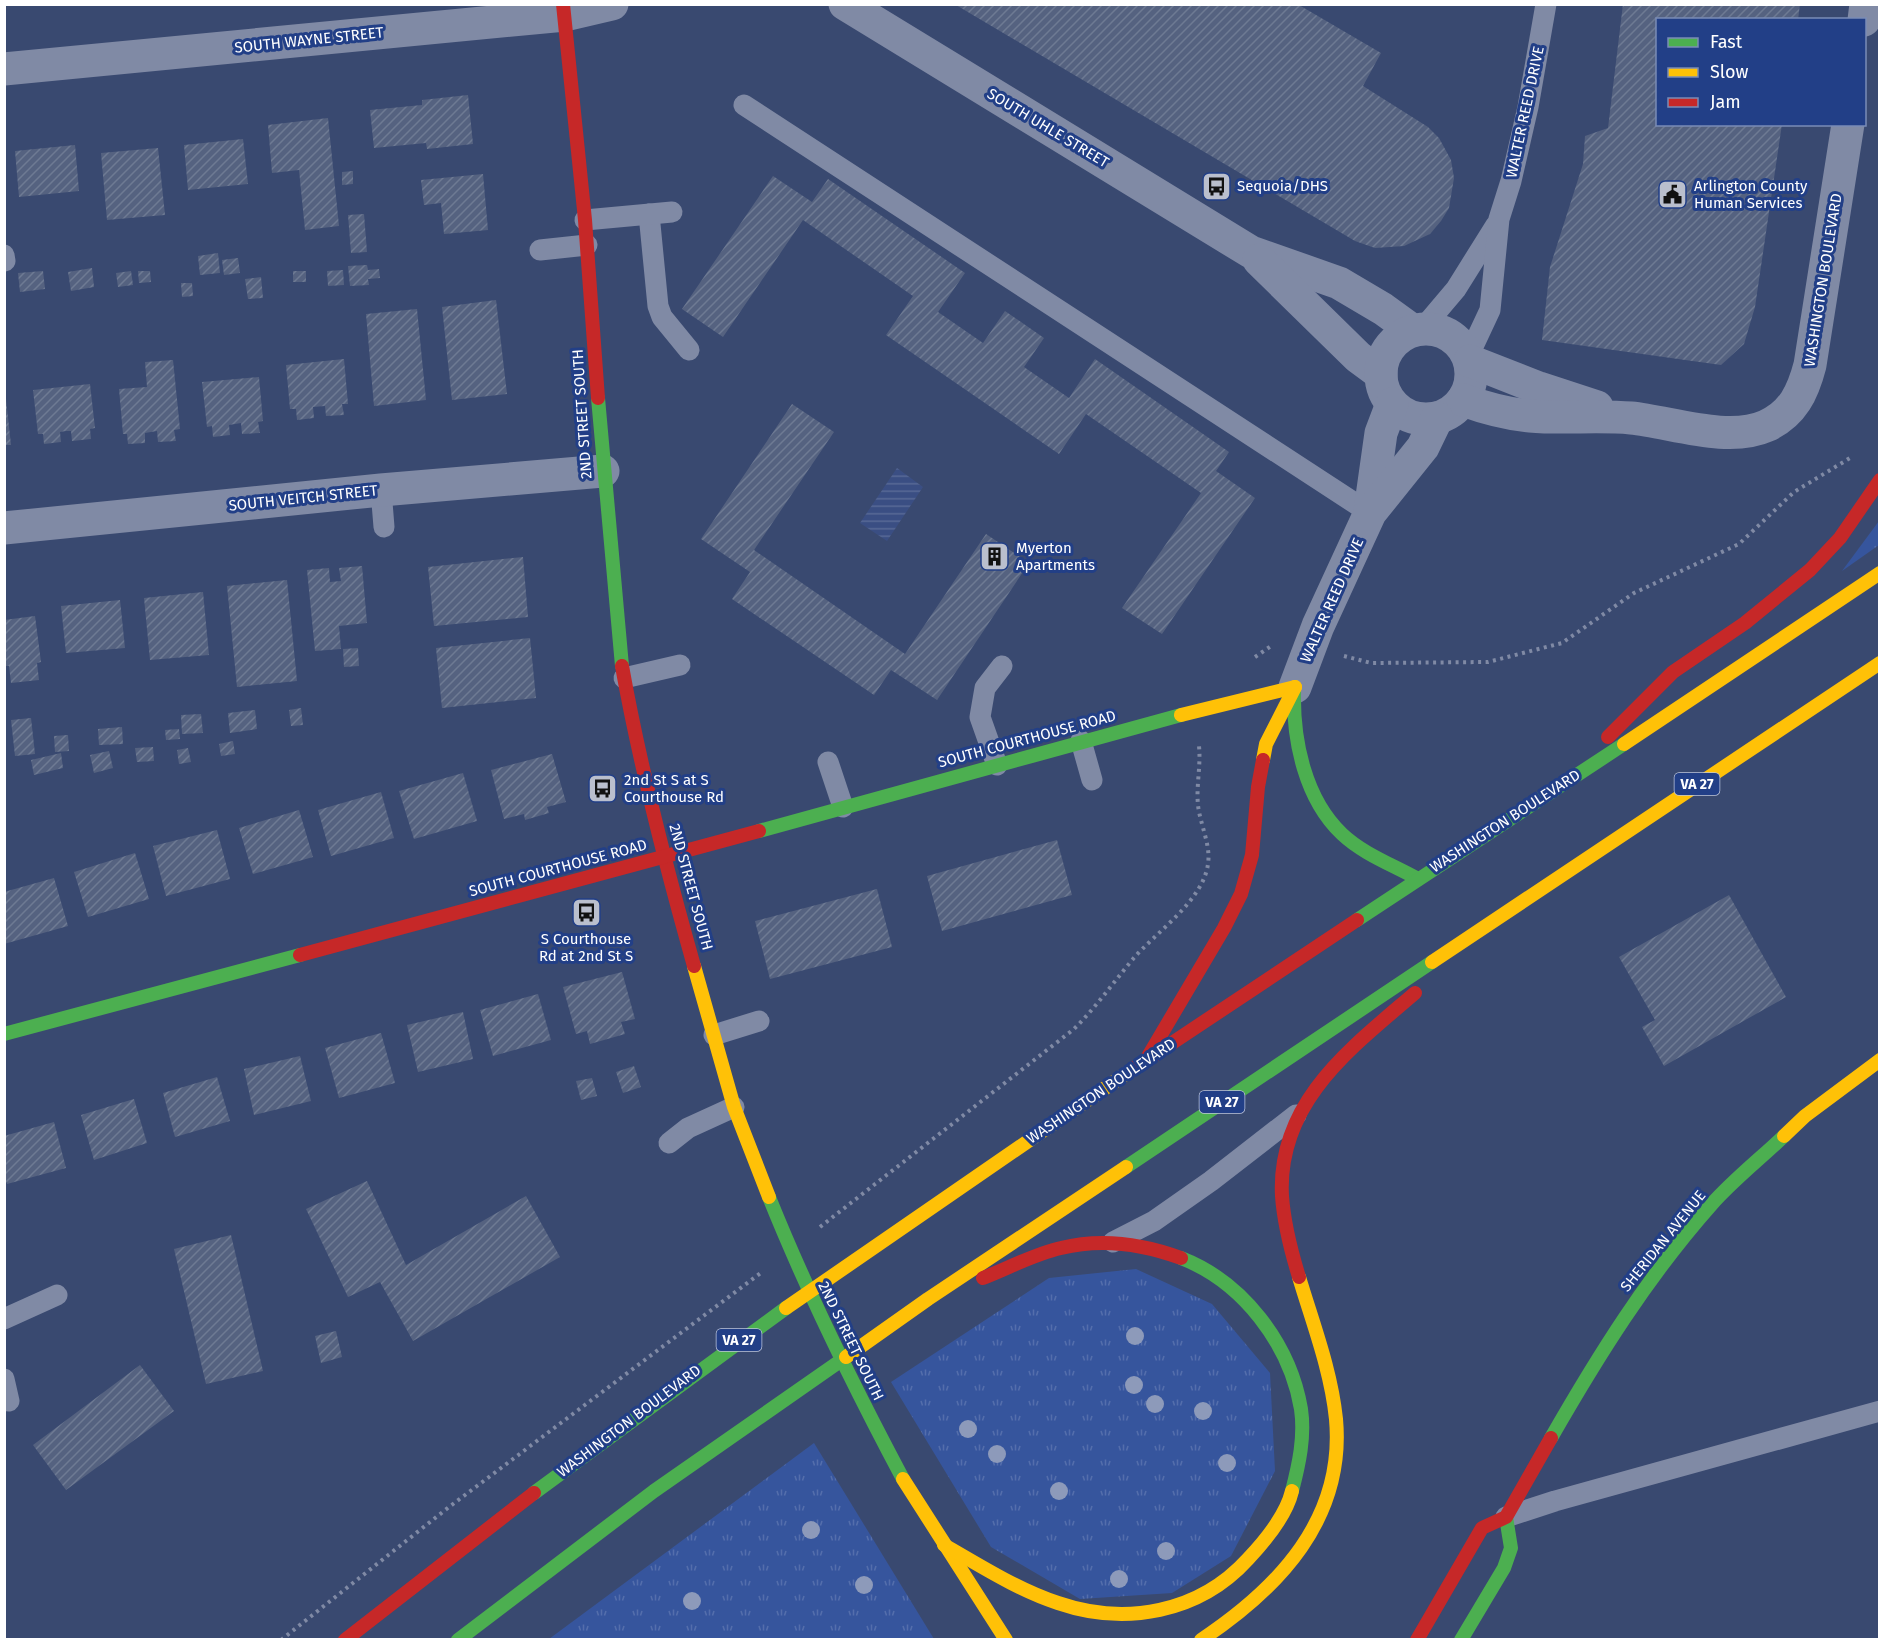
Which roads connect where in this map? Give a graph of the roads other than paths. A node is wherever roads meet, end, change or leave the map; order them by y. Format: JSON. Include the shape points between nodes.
{"nodes":[{"id":1,"x":612,"y":4,"type":"edge"},
{"id":2,"x":844,"y":4,"type":"edge"},
{"id":3,"x":1546,"y":4,"type":"edge"},
{"id":4,"x":564,"y":10,"type":"edge"},
{"id":5,"x":4,"y":69,"type":"edge"},
{"id":6,"x":744,"y":105,"type":"dead end"},
{"id":7,"x":1848,"y":126,"type":"edge"},
{"id":8,"x":672,"y":212,"type":"dead end"},
{"id":9,"x":649,"y":214,"type":"junction"},
{"id":10,"x":1499,"y":219,"type":"junction"},
{"id":11,"x":585,"y":220,"type":"junction"},
{"id":12,"x":587,"y":245,"type":"junction"},
{"id":13,"x":540,"y":250,"type":"dead end"},
{"id":14,"x":1251,"y":252,"type":"junction"},
{"id":15,"x":4,"y":255,"type":"edge"},
{"id":16,"x":5,"y":261,"type":"edge"},
{"id":17,"x":1418,"y":329,"type":"junction"},
{"id":18,"x":689,"y":350,"type":"dead end"},
{"id":19,"x":1469,"y":359,"type":"junction"},
{"id":20,"x":1381,"y":374,"type":"junction"},
{"id":21,"x":1392,"y":404,"type":"junction"},
{"id":22,"x":1450,"y":409,"type":"junction"},
{"id":23,"x":1630,"y":418,"type":"junction"},
{"id":24,"x":603,"y":471,"type":"junction"},
{"id":25,"x":1880,"y":480,"type":"edge"},
{"id":26,"x":381,"y":490,"type":"junction"},
{"id":27,"x":1370,"y":513,"type":"junction"},
{"id":28,"x":384,"y":527,"type":"dead end"},
{"id":29,"x":4,"y":528,"type":"edge"},
{"id":30,"x":1880,"y":573,"type":"edge"},
{"id":31,"x":1880,"y":663,"type":"edge"},
{"id":32,"x":680,"y":665,"type":"dead end"},
{"id":33,"x":1002,"y":666,"type":"dead end"},
{"id":34,"x":624,"y":678,"type":"junction"},
{"id":35,"x":1295,"y":687,"type":"junction"},
{"id":36,"x":1081,"y":741,"type":"junction"},
{"id":37,"x":828,"y":762,"type":"dead end"},
{"id":38,"x":997,"y":765,"type":"junction"},
{"id":39,"x":1092,"y":780,"type":"dead end"},
{"id":40,"x":1561,"y":784,"type":"junction"},
{"id":41,"x":843,"y":807,"type":"junction"},
{"id":42,"x":665,"y":857,"type":"junction"},
{"id":43,"x":1418,"y":879,"type":"junction"},
{"id":44,"x":1516,"y":905,"type":"junction"},
{"id":45,"x":759,"y":1021,"type":"dead end"},
{"id":46,"x":4,"y":1034,"type":"edge"},
{"id":47,"x":714,"y":1035,"type":"junction"},
{"id":48,"x":1146,"y":1060,"type":"junction"},
{"id":49,"x":1880,"y":1060,"type":"edge"},
{"id":50,"x":734,"y":1107,"type":"junction"},
{"id":51,"x":1300,"y":1112,"type":"junction"},
{"id":52,"x":669,"y":1143,"type":"dead end"},
{"id":53,"x":1109,"y":1244,"type":"junction"},
{"id":54,"x":57,"y":1294,"type":"dead end"},
{"id":55,"x":928,"y":1299,"type":"junction"},
{"id":56,"x":4,"y":1319,"type":"edge"},
{"id":57,"x":4,"y":1378,"type":"edge"},
{"id":58,"x":9,"y":1401,"type":"dead end"},
{"id":59,"x":1880,"y":1411,"type":"edge"},
{"id":60,"x":1506,"y":1517,"type":"junction"},
{"id":61,"x":944,"y":1545,"type":"junction"},
{"id":62,"x":345,"y":1640,"type":"edge"},
{"id":63,"x":458,"y":1640,"type":"edge"},
{"id":64,"x":1006,"y":1640,"type":"edge"},
{"id":65,"x":1201,"y":1640,"type":"edge"},
{"id":66,"x":1417,"y":1640,"type":"edge"},
{"id":67,"x":1461,"y":1640,"type":"edge"}],
"edges":[{"from":1,"to":4,"type":"street","name":"SOUTH WAYNE STREET"},
{"from":2,"to":14,"type":"street","name":"SOUTH UHLE STREET"},
{"from":3,"to":10,"type":"lane","name":"WALTER REED DRIVE","via":[[1528,107]]},
{"from":4,"to":5,"type":"street","name":"SOUTH WAYNE STREET"},
{"from":4,"to":11,"type":"main road","name":"2ND STREET SOUTH"},
{"from":6,"to":27,"type":"lane"},
{"from":7,"to":23,"type":"street","name":"WASHINGTON BOULEVARD","via":[[1810,365],[1789,411],[1765,427],[1737,432]]},
{"from":8,"to":9,"type":"lane"},
{"from":9,"to":11,"type":"lane"},
{"from":9,"to":18,"type":"lane","via":[[658,306],[662,317]]},
{"from":10,"to":17,"type":"lane","name":"WALTER REED DRIVE","via":[[1456,289]]},
{"from":10,"to":19,"type":"lane","name":"WALTER REED DRIVE","via":[[1490,310]]},
{"from":11,"to":12,"type":"main road","name":"2ND STREET SOUTH"},
{"from":12,"to":13,"type":"lane"},
{"from":12,"to":24,"type":"main road","name":"2ND STREET SOUTH"},
{"from":14,"to":17,"type":"street","name":"SOUTH UHLE STREET","via":[[1339,284]]},
{"from":14,"to":20,"type":"street","name":"SOUTH UHLE STREET","via":[[1358,357]]},
{"from":15,"to":16,"type":"lane"},
{"from":17,"to":19,"type":"street","via":[[1437,329],[1451,335]]},
{"from":17,"to":20,"type":"street","via":[[1402,335],[1386,352]]},
{"from":19,"to":22,"type":"street","via":[[1470,388]]},
{"from":19,"to":23,"type":"street","via":[[1539,388]]},
{"from":20,"to":21,"type":"street"},
{"from":21,"to":22,"type":"street","via":[[1425,420]]},
{"from":21,"to":27,"type":"street","name":"WALTER REED DRIVE","via":[[1381,433]]},
{"from":22,"to":23,"type":"street","via":[[1532,417]]},
{"from":22,"to":27,"type":"street","name":"WALTER REED DRIVE"},
{"from":24,"to":26,"type":"street","name":"SOUTH VEITCH STREET"},
{"from":24,"to":34,"type":"main road","name":"2ND STREET SOUTH"},
{"from":25,"to":40,"type":"main road","via":[[1840,538],[1809,570],[1745,623],[1673,672]]},
{"from":26,"to":28,"type":"lane"},
{"from":26,"to":29,"type":"street","name":"SOUTH VEITCH STREET"},
{"from":27,"to":35,"type":"street","name":"WALTER REED DRIVE","via":[[1318,626]]},
{"from":30,"to":40,"type":"main road","name":"WASHINGTON BOULEVARD","number":"VA 27"},
{"from":31,"to":44,"type":"main road","number":"VA 27"},
{"from":32,"to":34,"type":"lane"},
{"from":33,"to":38,"type":"lane","via":[[985,688],[980,717]]},
{"from":34,"to":42,"type":"main road","name":"2ND STREET SOUTH"},
{"from":35,"to":36,"type":"main road","name":"SOUTH COURTHOUSE ROAD"},
{"from":35,"to":43,"type":"main road","name":"WALTER REED DRIVE","via":[[1294,726],[1301,763],[1331,822],[1353,843]]},
{"from":35,"to":48,"type":"main road","name":"WALTER REED DRIVE","via":[[1266,744],[1252,855],[1241,894]]},
{"from":36,"to":38,"type":"main road","name":"SOUTH COURTHOUSE ROAD"},
{"from":36,"to":39,"type":"lane"},
{"from":37,"to":41,"type":"lane"},
{"from":38,"to":41,"type":"main road","name":"SOUTH COURTHOUSE ROAD"},
{"from":40,"to":43,"type":"main road","name":"WASHINGTON BOULEVARD","number":"VA 27"},
{"from":41,"to":42,"type":"main road","name":"SOUTH COURTHOUSE ROAD"},
{"from":42,"to":46,"type":"main road","name":"SOUTH COURTHOUSE ROAD"},
{"from":42,"to":47,"type":"main road","name":"2ND STREET SOUTH"},
{"from":43,"to":48,"type":"main road","name":"WASHINGTON BOULEVARD","number":"VA 27"},
{"from":44,"to":51,"type":"main road","via":[[1342,1057]]},
{"from":44,"to":55,"type":"main road","number":"VA 27"},
{"from":45,"to":47,"type":"lane"},
{"from":47,"to":50,"type":"main road","name":"2ND STREET SOUTH"},
{"from":48,"to":62,"type":"main road","name":"WASHINGTON BOULEVARD","number":"VA 27","via":[[716,1357]]},
{"from":49,"to":60,"type":"main road","name":"SHERIDAN AVENUE","via":[[1805,1116],[1712,1204],[1646,1285],[1576,1395]]},
{"from":50,"to":52,"type":"lane","via":[[688,1128]]},
{"from":50,"to":61,"type":"main road","name":"2ND STREET SOUTH","via":[[795,1262],[863,1403]]},
{"from":51,"to":53,"type":"lane","via":[[1154,1221]]},
{"from":51,"to":65,"type":"main road","via":[[1285,1160],[1281,1208],[1330,1388],[1336,1422],[1333,1477],[1316,1527],[1288,1569],[1247,1609]]},
{"from":53,"to":55,"type":"main road","via":[[1061,1248]]},
{"from":53,"to":61,"type":"main road","via":[[1163,1251],[1214,1275],[1261,1317],[1278,1342],[1291,1368],[1302,1420],[1299,1470],[1281,1518],[1251,1559],[1212,1590],[1168,1610],[1123,1615],[1076,1609],[1053,1601]]},
{"from":54,"to":56,"type":"lane"},
{"from":55,"to":63,"type":"main road","number":"VA 27","via":[[654,1491]]},
{"from":57,"to":58,"type":"lane"},
{"from":59,"to":60,"type":"lane"},
{"from":60,"to":66,"type":"main road","via":[[1482,1528]]},
{"from":60,"to":67,"type":"main road","via":[[1511,1548],[1504,1568]]},
{"from":61,"to":64,"type":"main road","name":"2ND STREET SOUTH"}]}
